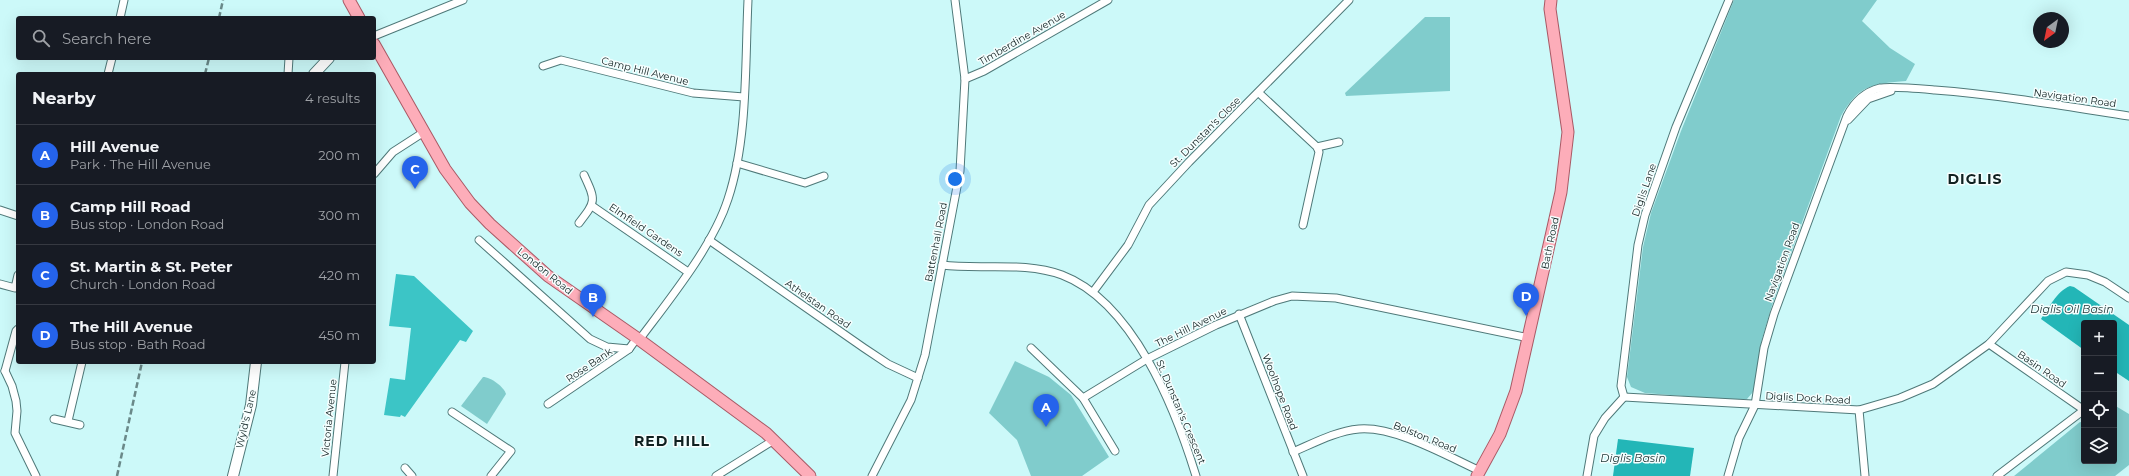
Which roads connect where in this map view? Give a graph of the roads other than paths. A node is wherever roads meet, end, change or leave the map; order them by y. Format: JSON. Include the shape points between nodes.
{"nodes":[{"id":1,"x":124,"y":0,"type":"edge"},
{"id":2,"x":348,"y":0,"type":"edge"},
{"id":3,"x":464,"y":0,"type":"edge"},
{"id":4,"x":748,"y":0,"type":"edge"},
{"id":5,"x":955,"y":0,"type":"edge"},
{"id":6,"x":1108,"y":0,"type":"edge"},
{"id":7,"x":1349,"y":0,"type":"edge"},
{"id":8,"x":1551,"y":0,"type":"edge"},
{"id":9,"x":1729,"y":0,"type":"edge"},
{"id":10,"x":120,"y":16,"type":"edge"},
{"id":11,"x":358,"y":16,"type":"edge"},
{"id":12,"x":376,"y":35,"type":"edge"},
{"id":13,"x":376,"y":48,"type":"edge"},
{"id":14,"x":112,"y":60,"type":"edge"},
{"id":15,"x":289,"y":60,"type":"edge"},
{"id":16,"x":327,"y":60,"type":"edge"},
{"id":17,"x":543,"y":66,"type":"dead end"},
{"id":18,"x":108,"y":72,"type":"edge"},
{"id":19,"x":288,"y":72,"type":"edge"},
{"id":20,"x":316,"y":72,"type":"edge"},
{"id":21,"x":965,"y":79,"type":"junction"},
{"id":22,"x":1259,"y":93,"type":"junction"},
{"id":23,"x":744,"y":97,"type":"junction"},
{"id":24,"x":2129,"y":116,"type":"edge"},
{"id":25,"x":424,"y":132,"type":"junction"},
{"id":26,"x":1339,"y":142,"type":"dead end"},
{"id":27,"x":1317,"y":147,"type":"junction"},
{"id":28,"x":737,"y":163,"type":"junction"},
{"id":29,"x":376,"y":172,"type":"edge"},
{"id":30,"x":584,"y":175,"type":"dead end"},
{"id":31,"x":824,"y":176,"type":"dead end"},
{"id":32,"x":592,"y":206,"type":"junction"},
{"id":33,"x":0,"y":210,"type":"edge"},
{"id":34,"x":16,"y":215,"type":"edge"},
{"id":35,"x":579,"y":223,"type":"dead end"},
{"id":36,"x":1303,"y":224,"type":"dead end"},
{"id":37,"x":479,"y":240,"type":"dead end"},
{"id":38,"x":709,"y":240,"type":"junction"},
{"id":39,"x":942,"y":265,"type":"junction"},
{"id":40,"x":688,"y":272,"type":"junction"},
{"id":41,"x":0,"y":284,"type":"edge"},
{"id":42,"x":16,"y":288,"type":"edge"},
{"id":43,"x":1093,"y":292,"type":"junction"},
{"id":44,"x":2129,"y":298,"type":"edge"},
{"id":45,"x":1239,"y":314,"type":"junction"},
{"id":46,"x":16,"y":331,"type":"edge"},
{"id":47,"x":1529,"y":338,"type":"junction"},
{"id":48,"x":638,"y":339,"type":"junction"},
{"id":49,"x":1990,"y":344,"type":"junction"},
{"id":50,"x":1031,"y":348,"type":"dead end"},
{"id":51,"x":628,"y":349,"type":"junction"},
{"id":52,"x":1148,"y":359,"type":"junction"},
{"id":53,"x":82,"y":364,"type":"edge"},
{"id":54,"x":256,"y":364,"type":"edge"},
{"id":55,"x":345,"y":364,"type":"edge"},
{"id":56,"x":3,"y":371,"type":"edge"},
{"id":57,"x":918,"y":378,"type":"junction"},
{"id":58,"x":1624,"y":397,"type":"junction"},
{"id":59,"x":1083,"y":398,"type":"junction"},
{"id":60,"x":548,"y":404,"type":"dead end"},
{"id":61,"x":1755,"y":405,"type":"junction"},
{"id":62,"x":2081,"y":408,"type":"edge"},
{"id":63,"x":1859,"y":410,"type":"junction"},
{"id":64,"x":452,"y":412,"type":"dead end"},
{"id":65,"x":2081,"y":412,"type":"edge"},
{"id":66,"x":54,"y":419,"type":"dead end"},
{"id":67,"x":68,"y":421,"type":"junction"},
{"id":68,"x":80,"y":425,"type":"dead end"},
{"id":69,"x":774,"y":440,"type":"junction"},
{"id":70,"x":1115,"y":451,"type":"dead end"},
{"id":71,"x":1293,"y":452,"type":"junction"},
{"id":72,"x":405,"y":468,"type":"dead end"},
{"id":73,"x":1478,"y":473,"type":"edge"},
{"id":74,"x":807,"y":475,"type":"edge"},
{"id":75,"x":36,"y":476,"type":"edge"},
{"id":76,"x":233,"y":476,"type":"edge"},
{"id":77,"x":333,"y":476,"type":"edge"},
{"id":78,"x":412,"y":476,"type":"edge"},
{"id":79,"x":491,"y":476,"type":"edge"},
{"id":80,"x":716,"y":476,"type":"edge"},
{"id":81,"x":872,"y":476,"type":"edge"},
{"id":82,"x":1196,"y":476,"type":"edge"},
{"id":83,"x":1303,"y":476,"type":"edge"},
{"id":84,"x":1587,"y":476,"type":"edge"},
{"id":85,"x":1728,"y":476,"type":"edge"},
{"id":86,"x":1865,"y":476,"type":"edge"},
{"id":87,"x":1997,"y":476,"type":"edge"}],
"edges":[{"from":1,"to":10,"type":"street"},
{"from":2,"to":11,"type":"main road"},
{"from":3,"to":12,"type":"street"},
{"from":4,"to":23,"type":"street","name":"Rose Bank"},
{"from":5,"to":21,"type":"street","name":"Battenhall Road"},
{"from":6,"to":21,"type":"street","name":"Timberdine Avenue","via":[[984,71]]},
{"from":7,"to":22,"type":"street","name":"St. Dunstan's Close"},
{"from":8,"to":47,"type":"main road","name":"Bath Road","via":[[1550,9],[1568,132],[1561,192]]},
{"from":9,"to":58,"type":"street","name":"Diglis Lane","via":[[1676,127],[1645,215],[1638,244],[1621,386]]},
{"from":13,"to":25,"type":"main road","name":"London Road"},
{"from":14,"to":18,"type":"street"},
{"from":15,"to":19,"type":"street"},
{"from":16,"to":20,"type":"main road"},
{"from":17,"to":23,"type":"street","name":"Camp Hill Avenue","via":[[561,60],[693,93]]},
{"from":21,"to":39,"type":"street","name":"Battenhall Road","via":[[960,171]]},
{"from":22,"to":27,"type":"street"},
{"from":22,"to":43,"type":"street","name":"St. Dunstan's Close","via":[[1189,162],[1150,205],[1128,245]]},
{"from":23,"to":28,"type":"street","name":"Rose Bank"},
{"from":24,"to":61,"type":"street","name":"Navigation Road","via":[[1977,93],[1882,88],[1864,94],[1851,108],[1774,314],[1764,348]]},
{"from":25,"to":29,"type":"street","via":[[393,152]]},
{"from":25,"to":48,"type":"main road","name":"London Road","via":[[455,184],[490,224],[548,276]]},
{"from":26,"to":27,"type":"street"},
{"from":27,"to":36,"type":"street","via":[[1319,152]]},
{"from":28,"to":31,"type":"street","via":[[805,183]]},
{"from":28,"to":38,"type":"street","name":"Rose Bank","via":[[728,200]]},
{"from":30,"to":32,"type":"street","via":[[592,191]]},
{"from":32,"to":35,"type":"street"},
{"from":32,"to":40,"type":"street","name":"Elmfield Gardens"},
{"from":33,"to":34,"type":"street"},
{"from":37,"to":51,"type":"street","via":[[590,339],[607,347]]},
{"from":38,"to":40,"type":"street","name":"Rose Bank"},
{"from":38,"to":57,"type":"street","name":"Athelstan Road","via":[[888,364]]},
{"from":39,"to":43,"type":"street","name":"St. Dunstan's Crescent","via":[[1026,267],[1043,270],[1062,275]]},
{"from":39,"to":57,"type":"street","name":"Battenhall Road","via":[[925,355]]},
{"from":40,"to":48,"type":"street","name":"Rose Bank"},
{"from":41,"to":42,"type":"street"},
{"from":43,"to":52,"type":"street","name":"St. Dunstan's Crescent","via":[[1115,312]]},
{"from":44,"to":49,"type":"street","name":"Diglis Dock Road","via":[[2105,282],[2088,275],[2066,272],[2048,281]]},
{"from":45,"to":47,"type":"street","name":"The Hill Avenue","via":[[1292,296],[1316,296]]},
{"from":45,"to":52,"type":"street","name":"The Hill Avenue"},
{"from":45,"to":71,"type":"street","name":"Woolhope Road"},
{"from":46,"to":56,"type":"street"},
{"from":47,"to":73,"type":"main road","name":"Bath Road","via":[[1514,398],[1500,434]]},
{"from":48,"to":51,"type":"street","name":"Rose Bank"},
{"from":48,"to":69,"type":"main road","name":"London Road"},
{"from":49,"to":62,"type":"street","name":"Basin Road"},
{"from":49,"to":63,"type":"street","name":"Diglis Dock Road","via":[[1928,386],[1900,398]]},
{"from":50,"to":59,"type":"street"},
{"from":51,"to":60,"type":"street","name":"Rose Bank"},
{"from":52,"to":59,"type":"street","name":"The Hill Avenue"},
{"from":52,"to":82,"type":"street","name":"St. Dunstan's Crescent","via":[[1171,409]]},
{"from":53,"to":67,"type":"street"},
{"from":54,"to":76,"type":"main road","name":"Wyld's Lane","via":[[251,405]]},
{"from":55,"to":77,"type":"street","name":"Victoria Avenue"},
{"from":56,"to":75,"type":"street","via":[[12,386],[16,400],[15,433]]},
{"from":57,"to":81,"type":"street","name":"Battenhall Road","via":[[901,422]]},
{"from":58,"to":61,"type":"street","name":"Diglis Dock Road"},
{"from":58,"to":84,"type":"street","via":[[1594,436]]},
{"from":59,"to":70,"type":"street"},
{"from":61,"to":63,"type":"street","name":"Diglis Dock Road"},
{"from":61,"to":85,"type":"street","via":[[1739,438]]},
{"from":63,"to":86,"type":"street"},
{"from":64,"to":79,"type":"street","via":[[512,451]]},
{"from":65,"to":87,"type":"street"},
{"from":66,"to":67,"type":"street"},
{"from":67,"to":68,"type":"street"},
{"from":69,"to":74,"type":"main road","name":"London Road"},
{"from":69,"to":80,"type":"street"},
{"from":71,"to":73,"type":"street","name":"Bolston Road","via":[[1338,434],[1360,429],[1380,430],[1396,434]]},
{"from":71,"to":83,"type":"street","name":"Woolhope Road"},
{"from":72,"to":78,"type":"street"}]}
